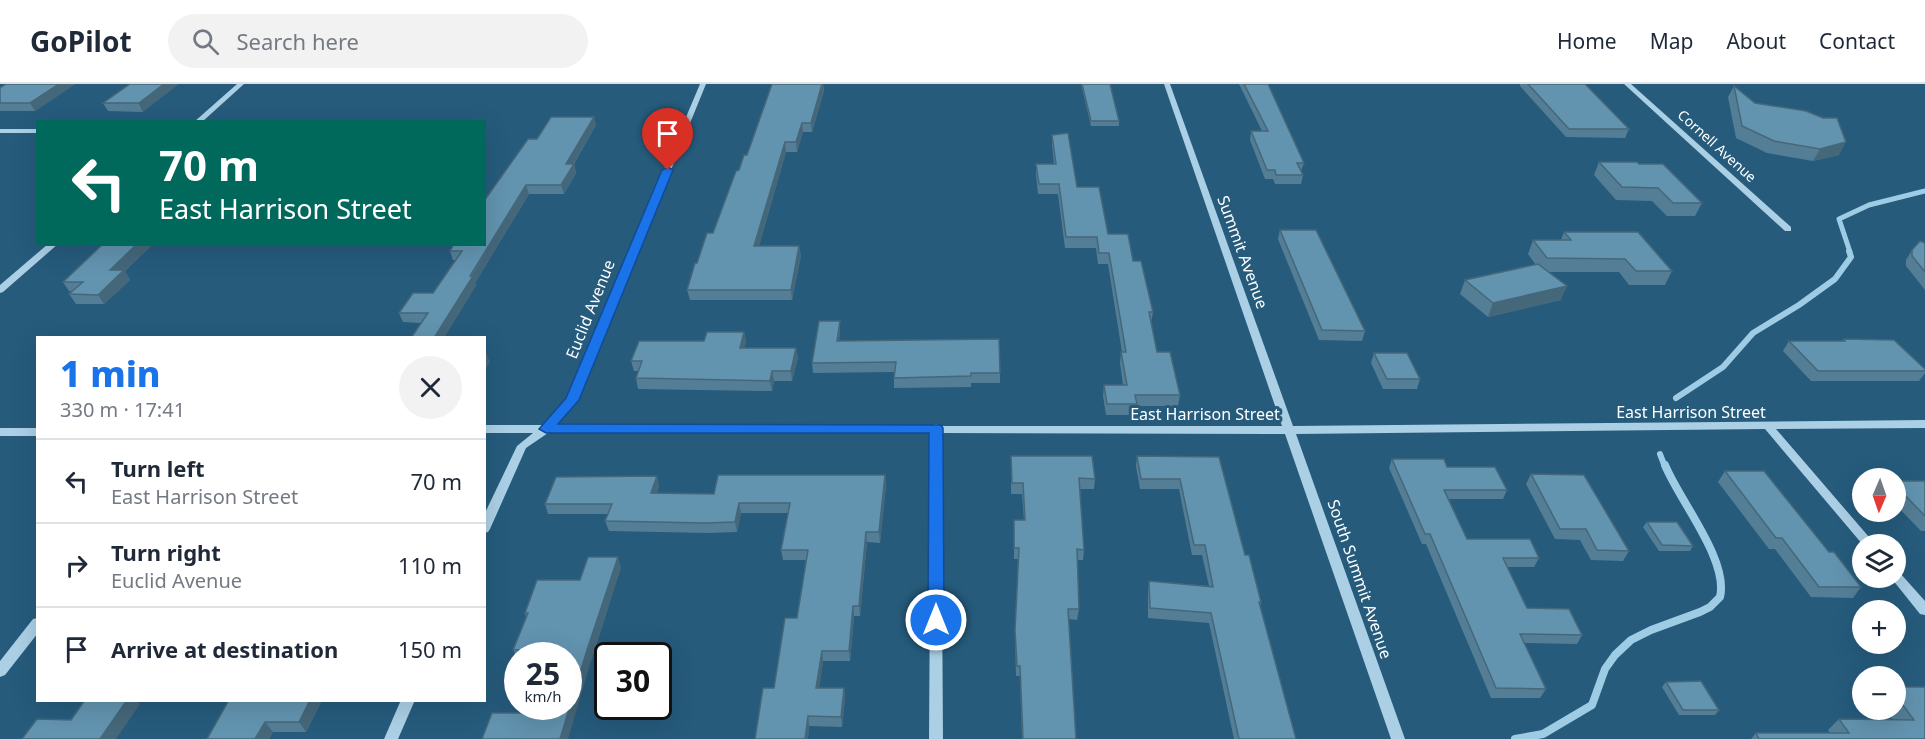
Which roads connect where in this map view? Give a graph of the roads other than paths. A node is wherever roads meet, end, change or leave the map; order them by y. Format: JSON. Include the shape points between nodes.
{"nodes":[{"id":1,"x":240,"y":84,"type":"edge"},
{"id":2,"x":703,"y":84,"type":"edge"},
{"id":3,"x":1167,"y":84,"type":"edge"},
{"id":4,"x":1628,"y":84,"type":"edge"},
{"id":5,"x":199,"y":120,"type":"edge"},
{"id":6,"x":0,"y":131,"type":"edge"},
{"id":7,"x":36,"y":131,"type":"edge"},
{"id":8,"x":1788,"y":229,"type":"dead end"},
{"id":9,"x":52,"y":246,"type":"edge"},
{"id":10,"x":0,"y":290,"type":"edge"},
{"id":11,"x":1925,"y":424,"type":"edge"},
{"id":12,"x":1768,"y":426,"type":"junction"},
{"id":13,"x":936,"y":428,"type":"junction"},
{"id":14,"x":486,"y":429,"type":"edge"},
{"id":15,"x":546,"y":429,"type":"junction"},
{"id":16,"x":1291,"y":430,"type":"junction"},
{"id":17,"x":0,"y":432,"type":"edge"},
{"id":18,"x":36,"y":432,"type":"edge"},
{"id":19,"x":486,"y":525,"type":"edge"},
{"id":20,"x":1860,"y":534,"type":"edge"},
{"id":21,"x":1906,"y":588,"type":"edge"},
{"id":22,"x":1925,"y":610,"type":"edge"},
{"id":23,"x":36,"y":626,"type":"edge"},
{"id":24,"x":0,"y":671,"type":"edge"},
{"id":25,"x":407,"y":702,"type":"edge"},
{"id":26,"x":391,"y":739,"type":"edge"},
{"id":27,"x":936,"y":739,"type":"edge"},
{"id":28,"x":1398,"y":739,"type":"edge"}],
"edges":[{"from":1,"to":5,"type":"street"},
{"from":2,"to":15,"type":"street","name":"Euclid Avenue","via":[[572,400]]},
{"from":3,"to":16,"type":"street","name":"Summit Avenue"},
{"from":4,"to":8,"type":"street","name":"Cornell Avenue"},
{"from":6,"to":7,"type":"street"},
{"from":9,"to":10,"type":"street"},
{"from":11,"to":12,"type":"street","name":"East Harrison Street"},
{"from":12,"to":16,"type":"street","name":"East Harrison Street"},
{"from":12,"to":20,"type":"street"},
{"from":13,"to":15,"type":"street","name":"East Harrison Street"},
{"from":13,"to":16,"type":"street","name":"East Harrison Street"},
{"from":13,"to":27,"type":"street"},
{"from":14,"to":15,"type":"street","name":"East Harrison Street"},
{"from":15,"to":19,"type":"street","name":"Euclid Avenue","via":[[522,446]]},
{"from":16,"to":28,"type":"street","name":"South Summit Avenue"},
{"from":17,"to":18,"type":"street"},
{"from":21,"to":22,"type":"street"},
{"from":23,"to":24,"type":"street"},
{"from":25,"to":26,"type":"street"}]}
